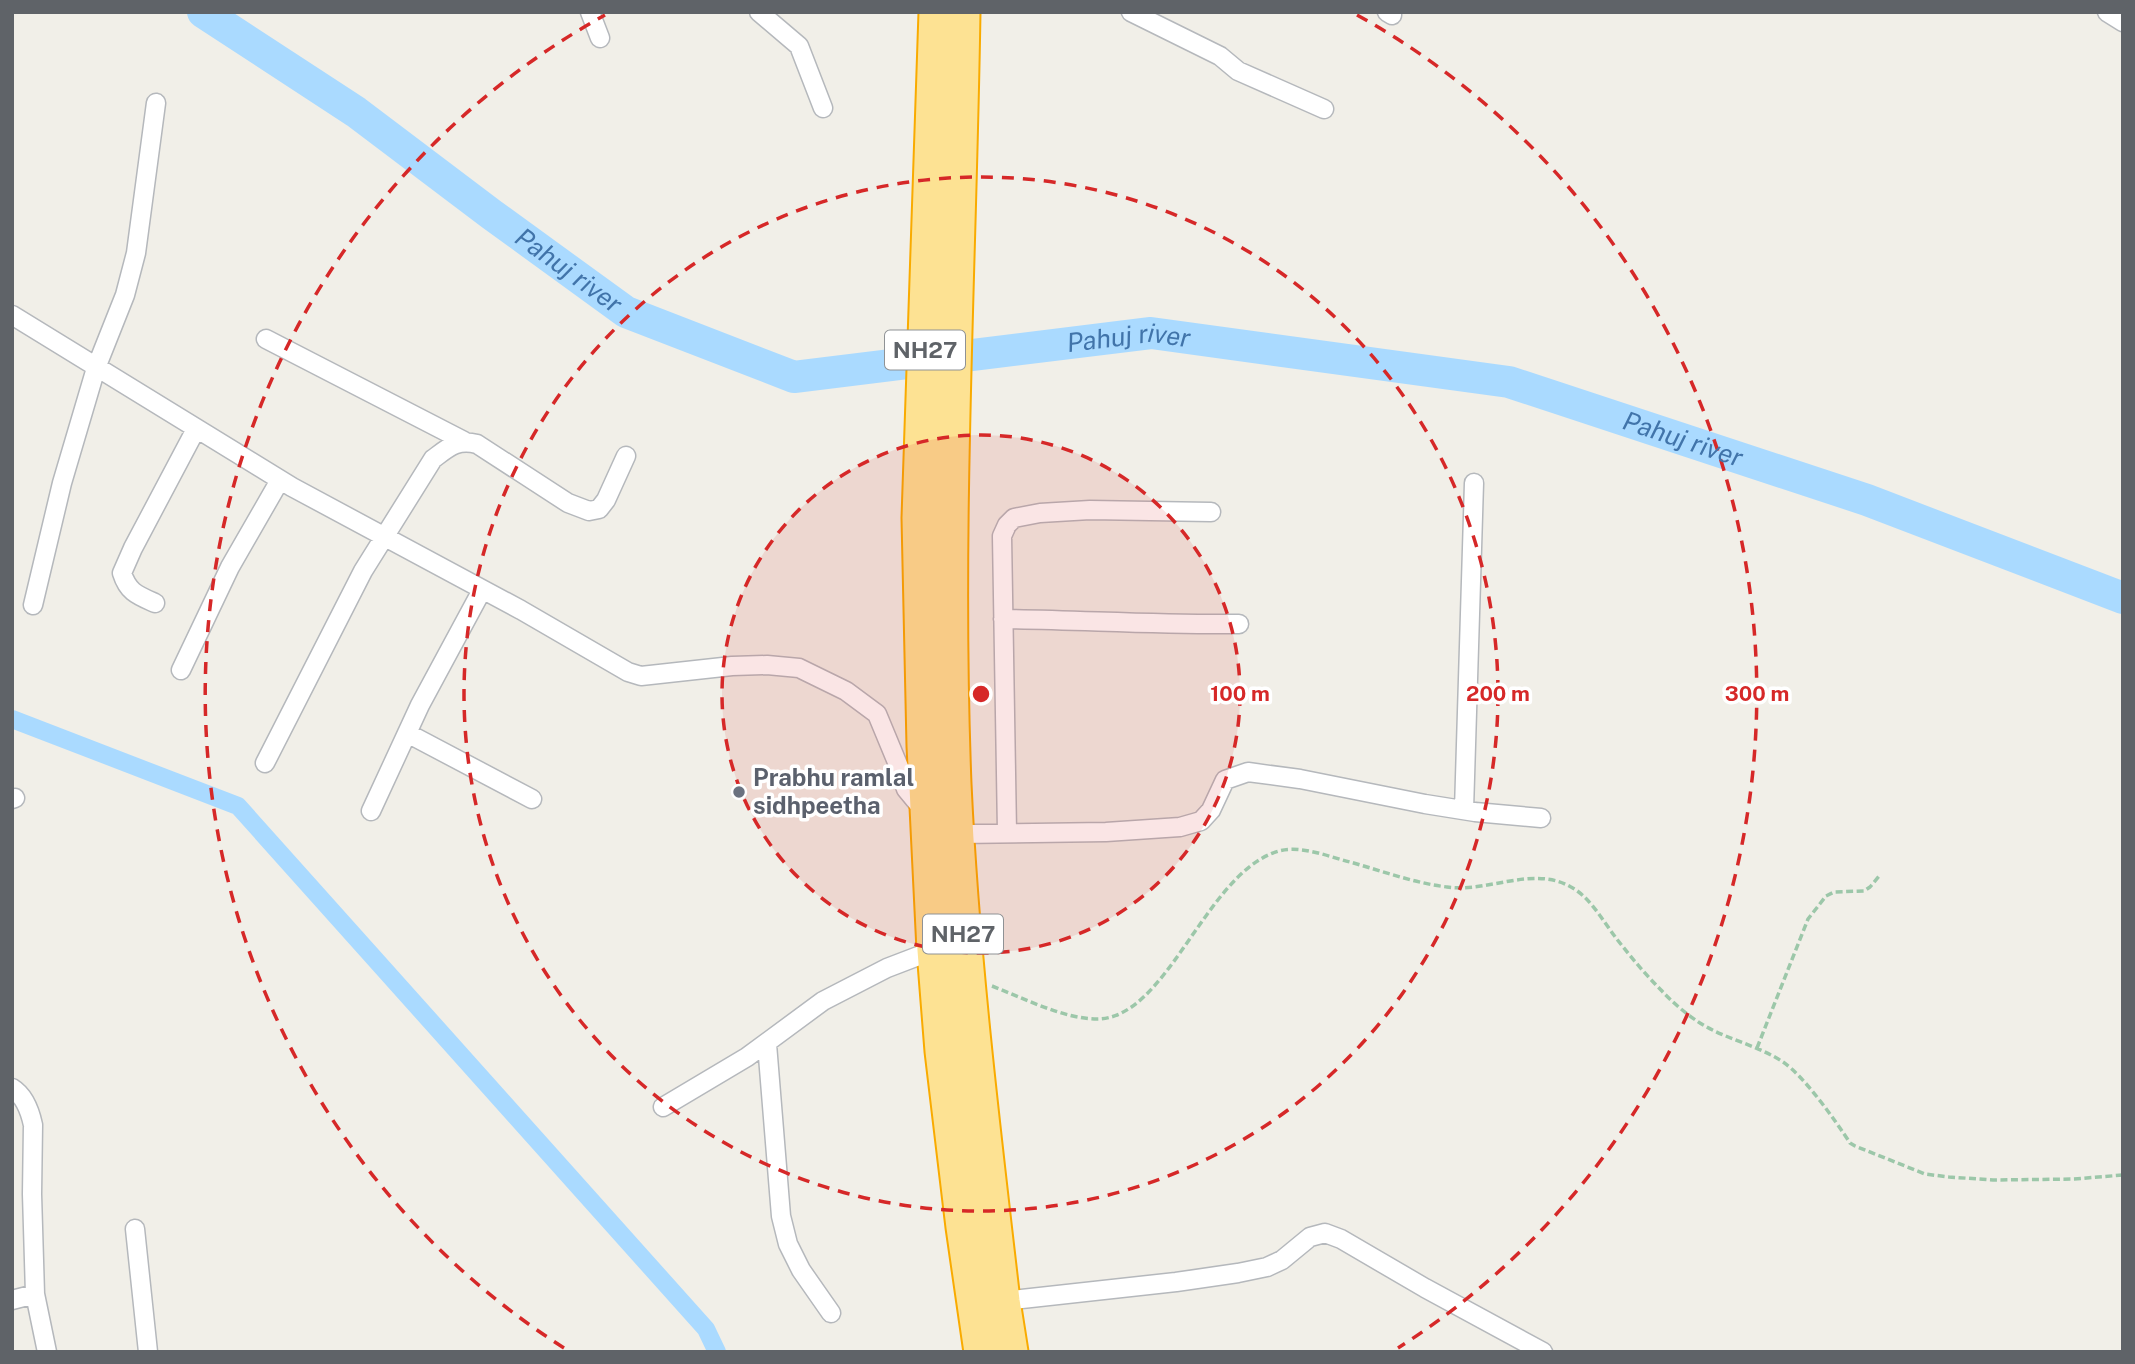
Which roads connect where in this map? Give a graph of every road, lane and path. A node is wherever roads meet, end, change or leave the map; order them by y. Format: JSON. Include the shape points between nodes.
{"nodes":[{"id":1,"x":590,"y":12,"type":"edge"},
{"id":2,"x":759,"y":12,"type":"edge"},
{"id":3,"x":936,"y":12,"type":"edge"},
{"id":4,"x":963,"y":12,"type":"edge"},
{"id":5,"x":1131,"y":12,"type":"edge"},
{"id":6,"x":2107,"y":12,"type":"edge"},
{"id":7,"x":2123,"y":22,"type":"edge"},
{"id":8,"x":600,"y":38,"type":"dead end"},
{"id":9,"x":156,"y":103,"type":"dead end"},
{"id":10,"x":823,"y":108,"type":"dead end"},
{"id":11,"x":1324,"y":109,"type":"dead end"},
{"id":12,"x":945,"y":180,"type":"junction"},
{"id":13,"x":12,"y":315,"type":"edge"},
{"id":14,"x":266,"y":340,"type":"dead end"},
{"id":15,"x":96,"y":368,"type":"junction"},
{"id":16,"x":196,"y":429,"type":"junction"},
{"id":17,"x":464,"y":441,"type":"junction"},
{"id":18,"x":626,"y":456,"type":"dead end"},
{"id":19,"x":280,"y":480,"type":"junction"},
{"id":20,"x":1474,"y":484,"type":"dead end"},
{"id":21,"x":1211,"y":512,"type":"dead end"},
{"id":22,"x":384,"y":537,"type":"junction"},
{"id":23,"x":482,"y":590,"type":"junction"},
{"id":24,"x":155,"y":603,"type":"dead end"},
{"id":25,"x":33,"y":605,"type":"dead end"},
{"id":26,"x":1003,"y":620,"type":"junction"},
{"id":27,"x":1239,"y":624,"type":"dead end"},
{"id":28,"x":181,"y":670,"type":"dead end"},
{"id":29,"x":407,"y":733,"type":"junction"},
{"id":30,"x":265,"y":764,"type":"dead end"},
{"id":31,"x":532,"y":799,"type":"dead end"},
{"id":32,"x":1464,"y":810,"type":"junction"},
{"id":33,"x":371,"y":811,"type":"dead end"},
{"id":34,"x":927,"y":815,"type":"junction"},
{"id":35,"x":1542,"y":818,"type":"dead end"},
{"id":36,"x":1007,"y":832,"type":"junction"},
{"id":37,"x":958,"y":834,"type":"junction"},
{"id":38,"x":1880,"y":875,"type":"dead end"},
{"id":39,"x":934,"y":950,"type":"junction"},
{"id":40,"x":967,"y":978,"type":"junction"},
{"id":41,"x":767,"y":1044,"type":"junction"},
{"id":42,"x":1757,"y":1048,"type":"junction"},
{"id":43,"x":12,"y":1088,"type":"edge"},
{"id":44,"x":663,"y":1107,"type":"dead end"},
{"id":45,"x":2123,"y":1175,"type":"edge"},
{"id":46,"x":135,"y":1229,"type":"dead end"},
{"id":47,"x":35,"y":1294,"type":"junction"},
{"id":48,"x":12,"y":1300,"type":"edge"},
{"id":49,"x":1003,"y":1301,"type":"junction"},
{"id":50,"x":831,"y":1313,"type":"dead end"},
{"id":51,"x":47,"y":1352,"type":"edge"},
{"id":52,"x":148,"y":1352,"type":"edge"},
{"id":53,"x":981,"y":1352,"type":"edge"},
{"id":54,"x":1011,"y":1352,"type":"edge"},
{"id":55,"x":1544,"y":1352,"type":"edge"}],
"edges":[{"from":1,"to":8,"type":"street"},
{"from":2,"to":10,"type":"street","via":[[799,46]]},
{"from":3,"to":12,"type":"highway","number":"NH27"},
{"from":4,"to":12,"type":"highway","number":"NH27"},
{"from":5,"to":11,"type":"street","via":[[1220,56],[1238,71]]},
{"from":6,"to":7,"type":"street"},
{"from":9,"to":15,"type":"street","via":[[136,253]]},
{"from":12,"to":34,"type":"highway","number":"NH27","via":[[919,519]]},
{"from":12,"to":37,"type":"highway","number":"NH27"},
{"from":13,"to":15,"type":"street"},
{"from":14,"to":17,"type":"street"},
{"from":15,"to":16,"type":"street"},
{"from":15,"to":25,"type":"street","via":[[58,495]]},
{"from":16,"to":19,"type":"street"},
{"from":16,"to":24,"type":"street","via":[[122,573],[126,585]]},
{"from":17,"to":18,"type":"street","via":[[477,444],[568,503],[589,511],[599,509],[606,500]]},
{"from":17,"to":22,"type":"street","via":[[433,460]]},
{"from":19,"to":22,"type":"street"},
{"from":19,"to":28,"type":"street","via":[[230,567]]},
{"from":20,"to":32,"type":"street"},
{"from":21,"to":26,"type":"street","via":[[1090,510],[1014,518],[1002,536]]},
{"from":22,"to":23,"type":"street"},
{"from":22,"to":30,"type":"street"},
{"from":23,"to":29,"type":"street"},
{"from":23,"to":34,"type":"street","via":[[641,676],[767,664],[799,668],[846,691],[877,714],[906,789]]},
{"from":26,"to":27,"type":"street"},
{"from":26,"to":36,"type":"street"},
{"from":29,"to":31,"type":"street"},
{"from":29,"to":33,"type":"street"},
{"from":32,"to":35,"type":"street"},
{"from":32,"to":36,"type":"street","via":[[1248,772],[1225,779],[1201,821],[1162,829]]},
{"from":34,"to":39,"type":"highway","number":"NH27"},
{"from":36,"to":37,"type":"street"},
{"from":37,"to":40,"type":"highway","number":"NH27"},
{"from":38,"to":42,"type":"path","via":[[1864,891],[1826,896],[1808,919]]},
{"from":39,"to":41,"type":"street","via":[[850,986]]},
{"from":39,"to":53,"type":"highway","number":"NH27","via":[[942,1051]]},
{"from":40,"to":42,"type":"path","via":[[1066,1014],[1098,1019],[1121,1014],[1162,977],[1231,882],[1257,859],[1293,849],[1449,888],[1542,878],[1559,881],[1583,895],[1662,992],[1698,1022]]},
{"from":40,"to":49,"type":"highway","number":"NH27"},
{"from":41,"to":44,"type":"street"},
{"from":41,"to":50,"type":"street","via":[[780,1216],[801,1270]]},
{"from":42,"to":45,"type":"path","via":[[1794,1072],[1850,1143],[1925,1174],[1993,1180]]},
{"from":43,"to":47,"type":"street","via":[[23,1098],[33,1125]]},
{"from":46,"to":52,"type":"street"},
{"from":47,"to":48,"type":"street"},
{"from":47,"to":51,"type":"street"},
{"from":49,"to":54,"type":"highway","number":"NH27"},
{"from":49,"to":55,"type":"street","via":[[1267,1267],[1310,1237],[1325,1233]]}]}
